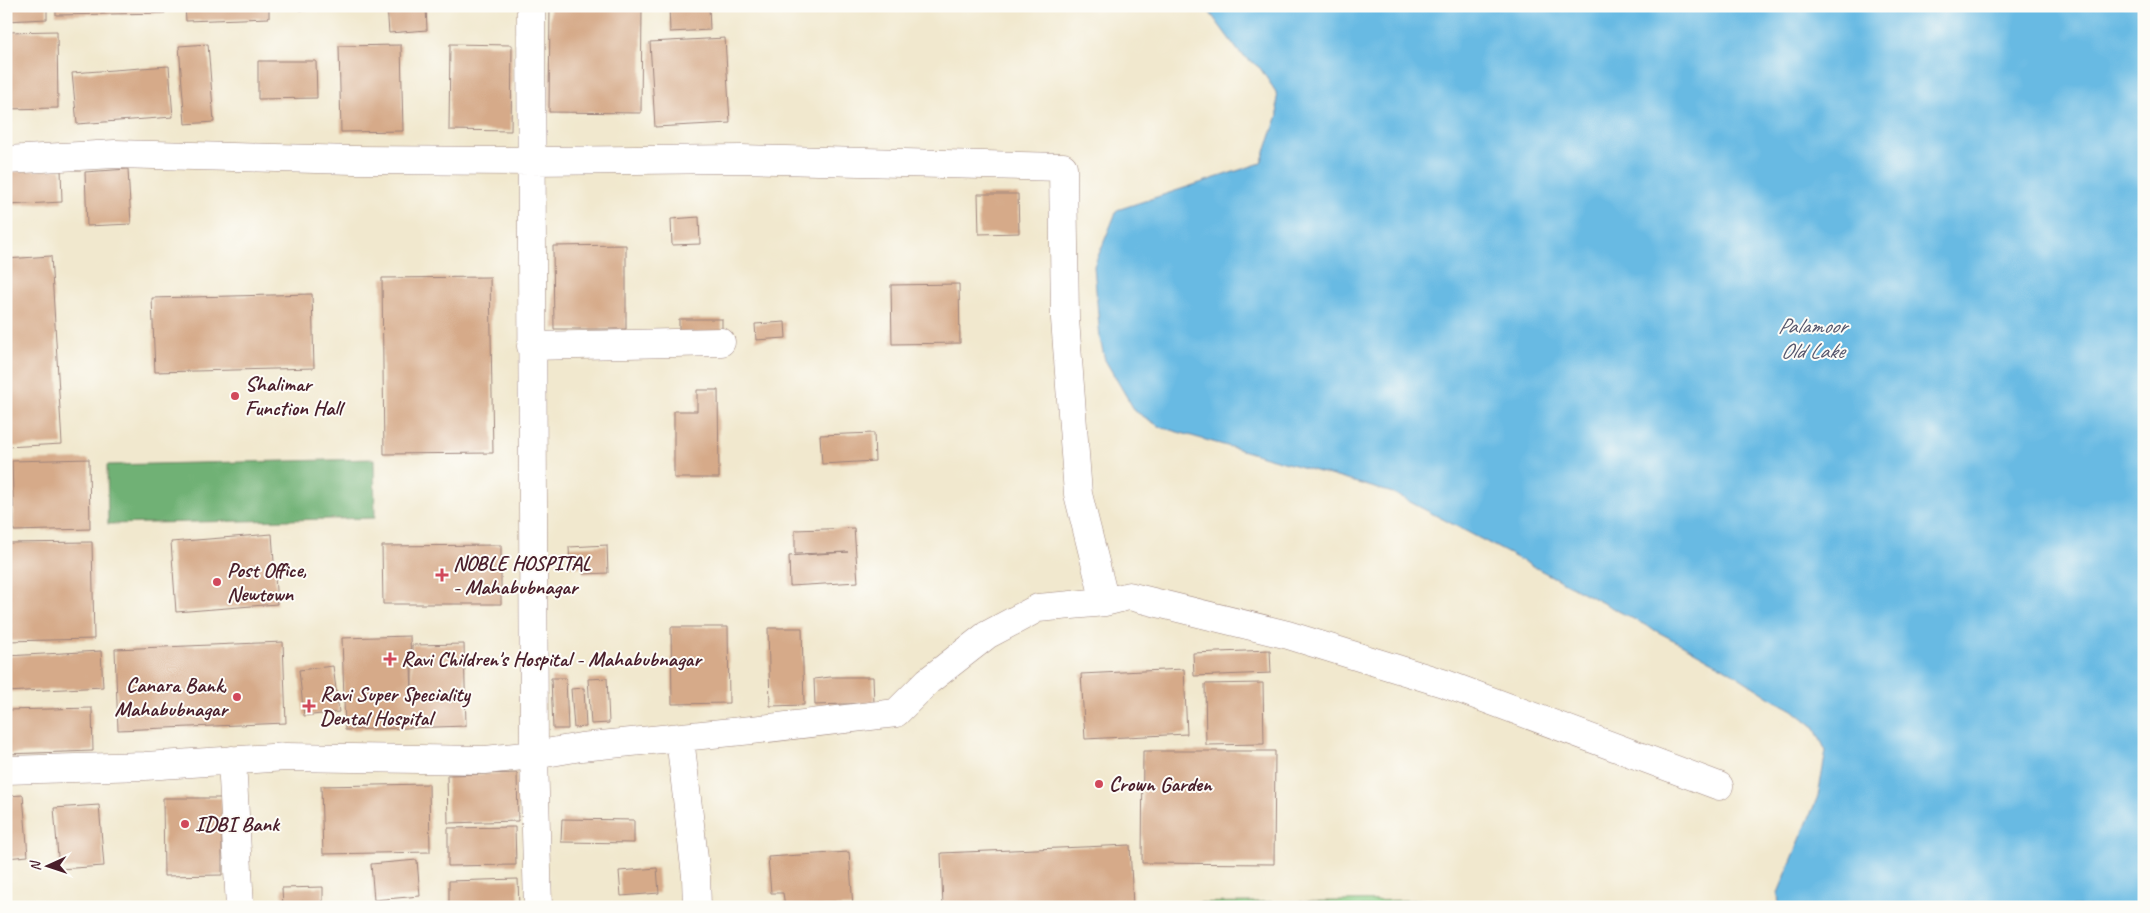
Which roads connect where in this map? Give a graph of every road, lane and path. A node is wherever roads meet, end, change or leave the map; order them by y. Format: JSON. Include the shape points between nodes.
{"nodes":[{"id":1,"x":530,"y":6,"type":"edge"},
{"id":2,"x":6,"y":160,"type":"edge"},
{"id":3,"x":530,"y":161,"type":"junction"},
{"id":4,"x":721,"y":342,"type":"dead end"},
{"id":5,"x":531,"y":346,"type":"junction"},
{"id":6,"x":1105,"y":602,"type":"junction"},
{"id":7,"x":680,"y":738,"type":"junction"},
{"id":8,"x":534,"y":755,"type":"junction"},
{"id":9,"x":232,"y":760,"type":"junction"},
{"id":10,"x":6,"y":770,"type":"edge"},
{"id":11,"x":1719,"y":786,"type":"dead end"},
{"id":12,"x":240,"y":907,"type":"edge"},
{"id":13,"x":538,"y":907,"type":"edge"},
{"id":14,"x":697,"y":907,"type":"edge"}],
"edges":[{"from":1,"to":3,"type":"street"},
{"from":2,"to":3,"type":"street","via":[[115,154]]},
{"from":3,"to":5,"type":"street"},
{"from":3,"to":6,"type":"street","via":[[741,159],[1063,167],[1065,319],[1078,494]]},
{"from":4,"to":5,"type":"street"},
{"from":5,"to":8,"type":"street"},
{"from":6,"to":7,"type":"street","via":[[1038,608],[987,636],[928,682],[896,713]]},
{"from":6,"to":11,"type":"street","via":[[1129,596],[1288,635],[1446,684]]},
{"from":7,"to":8,"type":"street","via":[[581,747]]},
{"from":7,"to":14,"type":"street"},
{"from":8,"to":9,"type":"street","via":[[485,760],[286,757]]},
{"from":8,"to":13,"type":"street"},
{"from":9,"to":10,"type":"street"},
{"from":9,"to":12,"type":"street"}]}
